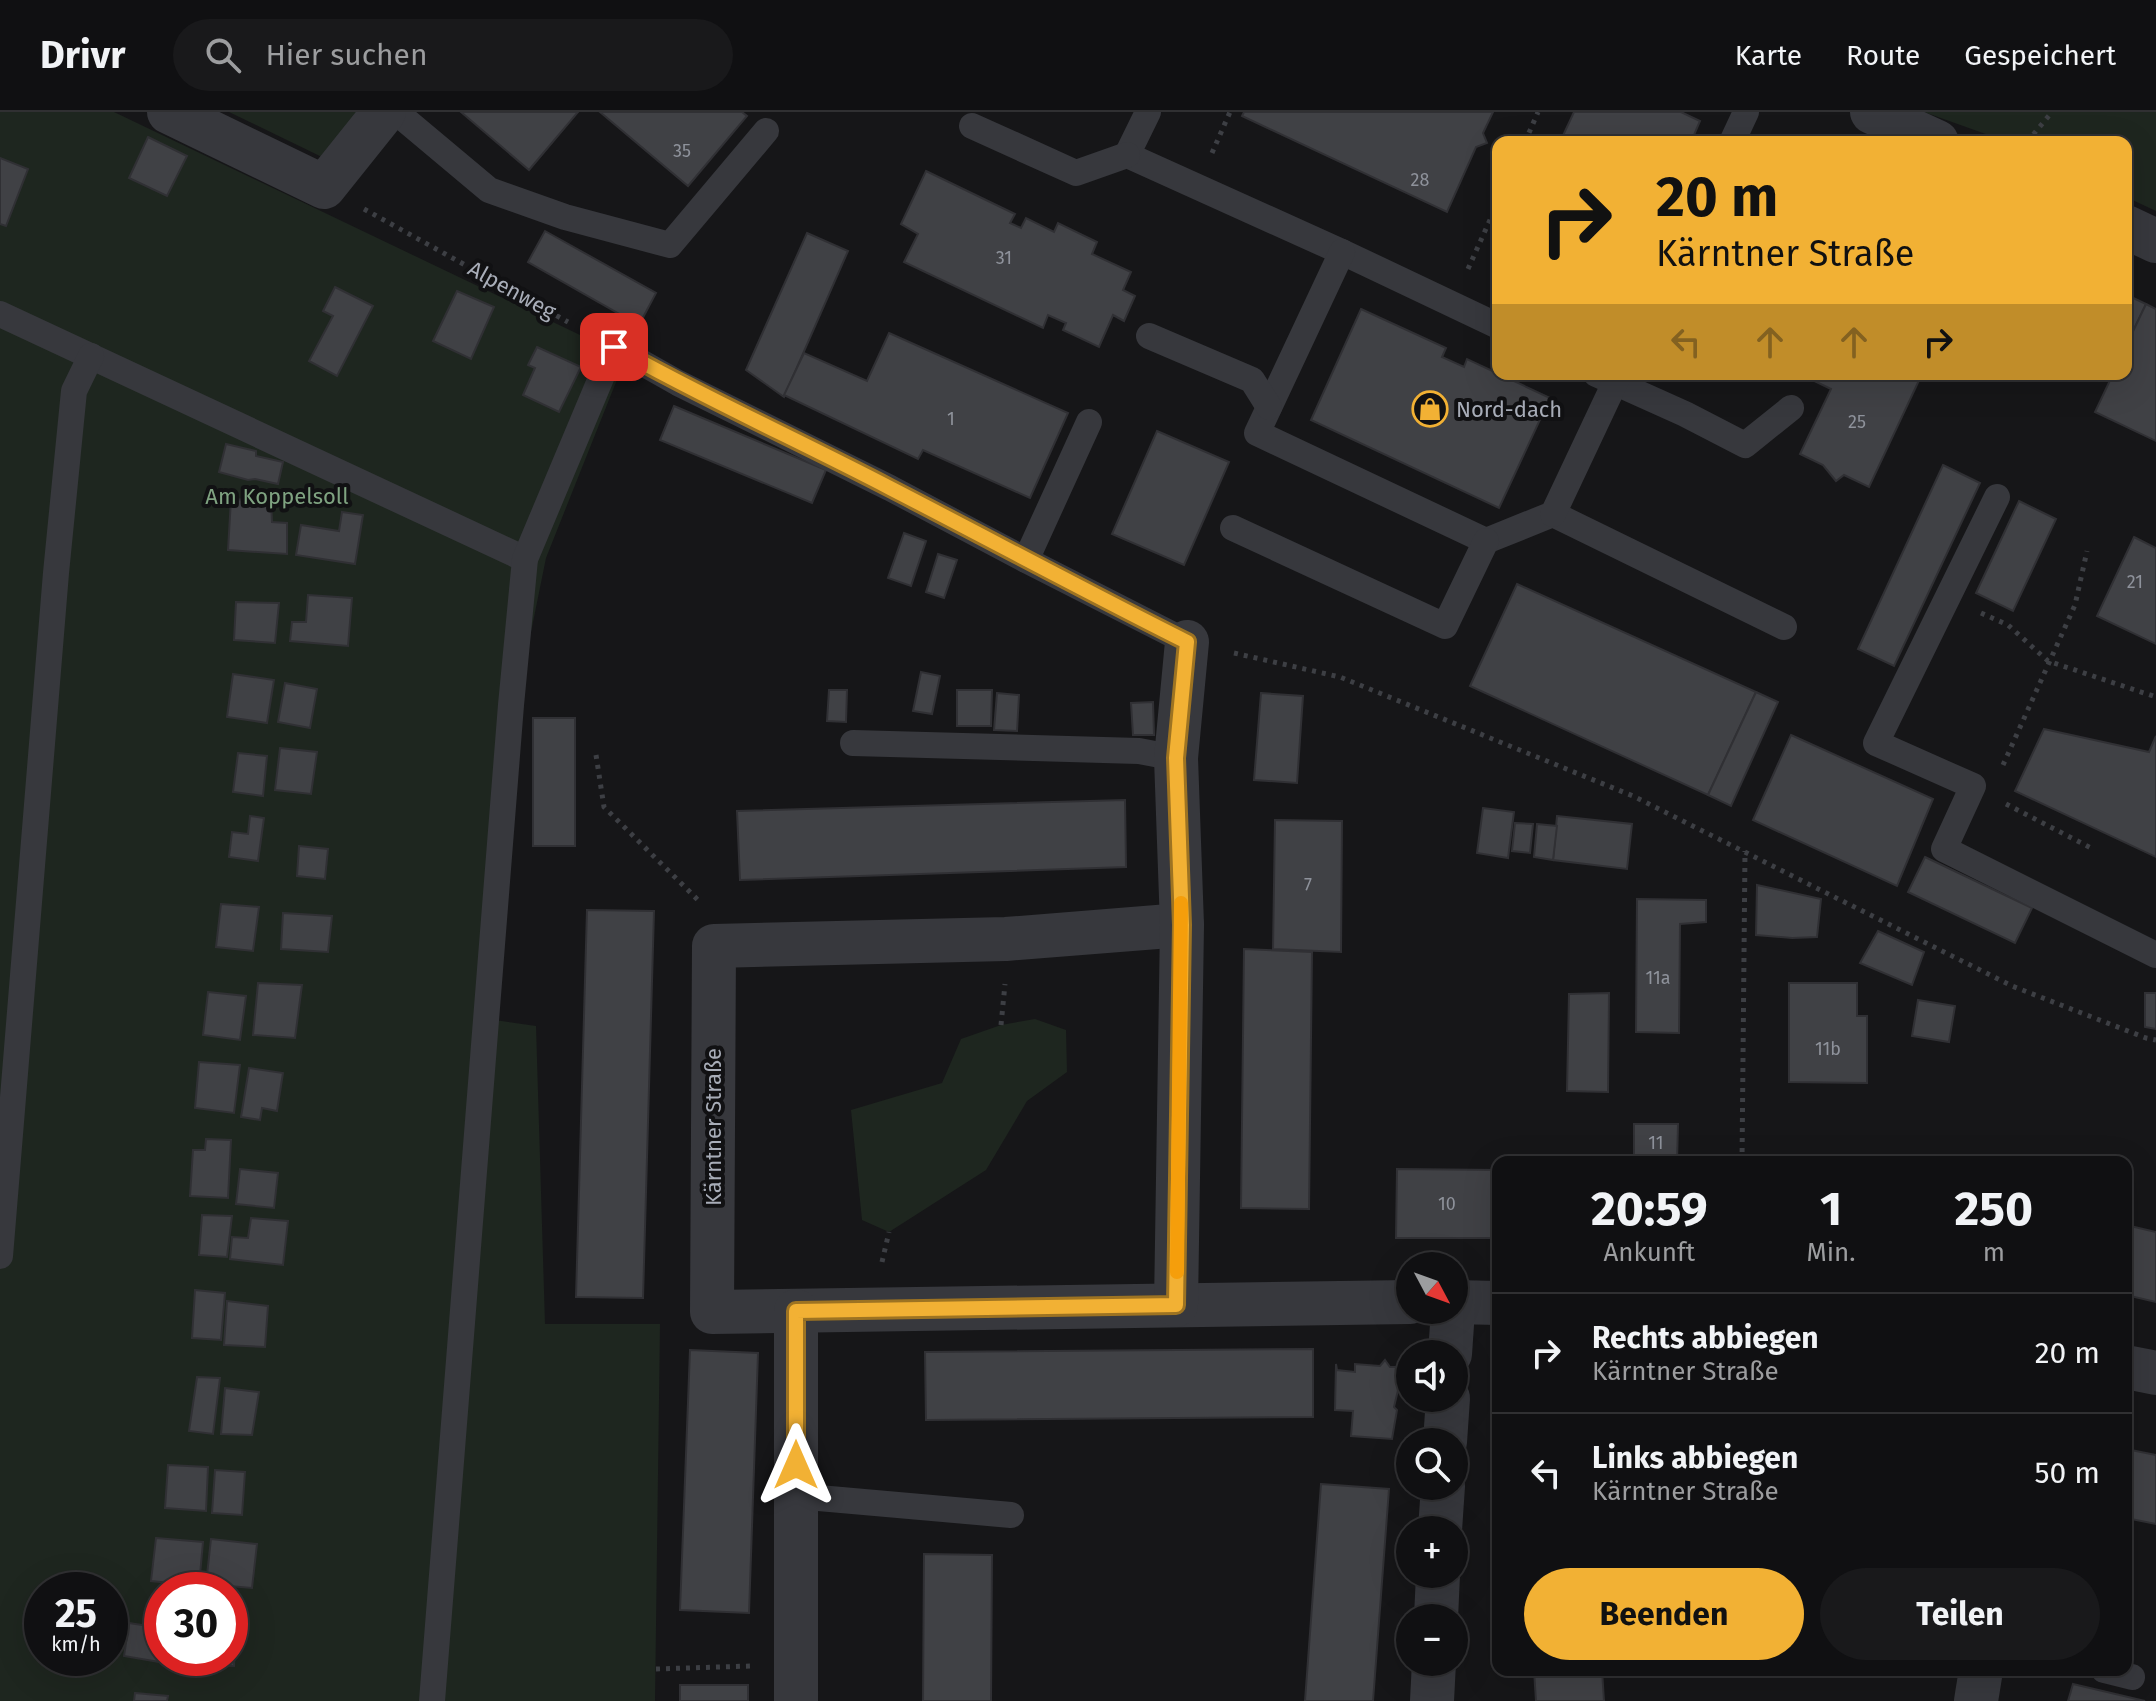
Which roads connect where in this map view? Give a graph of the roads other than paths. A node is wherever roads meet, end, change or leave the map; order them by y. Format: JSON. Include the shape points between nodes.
{"nodes":[{"id":1,"x":169,"y":112,"type":"edge"},
{"id":2,"x":384,"y":112,"type":"edge"},
{"id":3,"x":396,"y":112,"type":"edge"},
{"id":4,"x":1148,"y":112,"type":"edge"},
{"id":5,"x":1746,"y":112,"type":"edge"},
{"id":6,"x":1872,"y":112,"type":"edge"},
{"id":7,"x":972,"y":126,"type":"dead end"},
{"id":8,"x":766,"y":131,"type":"dead end"},
{"id":9,"x":1735,"y":136,"type":"edge"},
{"id":10,"x":1924,"y":136,"type":"edge"},
{"id":11,"x":1127,"y":155,"type":"junction"},
{"id":12,"x":2132,"y":230,"type":"edge"},
{"id":13,"x":2156,"y":241,"type":"edge"},
{"id":14,"x":1342,"y":252,"type":"junction"},
{"id":15,"x":0,"y":314,"type":"edge"},
{"id":16,"x":1492,"y":323,"type":"edge"},
{"id":17,"x":1149,"y":336,"type":"dead end"},
{"id":18,"x":91,"y":356,"type":"junction"},
{"id":19,"x":1609,"y":380,"type":"edge"},
{"id":20,"x":1616,"y":380,"type":"edge"},
{"id":21,"x":1269,"y":407,"type":"junction"},
{"id":22,"x":1791,"y":408,"type":"dead end"},
{"id":23,"x":1089,"y":422,"type":"dead end"},
{"id":24,"x":1997,"y":497,"type":"dead end"},
{"id":25,"x":1553,"y":514,"type":"junction"},
{"id":26,"x":1233,"y":528,"type":"dead end"},
{"id":27,"x":1486,"y":541,"type":"junction"},
{"id":28,"x":525,"y":559,"type":"junction"},
{"id":29,"x":1026,"y":560,"type":"junction"},
{"id":30,"x":1784,"y":627,"type":"dead end"},
{"id":31,"x":1187,"y":642,"type":"joint"},
{"id":32,"x":853,"y":743,"type":"dead end"},
{"id":33,"x":1176,"y":758,"type":"junction"},
{"id":34,"x":1182,"y":925,"type":"junction"},
{"id":35,"x":2156,"y":955,"type":"edge"},
{"id":36,"x":0,"y":1256,"type":"edge"},
{"id":37,"x":1396,"y":1302,"type":"edge"},
{"id":38,"x":1468,"y":1302,"type":"edge"},
{"id":39,"x":1492,"y":1303,"type":"edge"},
{"id":40,"x":1176,"y":1305,"type":"junction"},
{"id":41,"x":796,"y":1311,"type":"junction"},
{"id":42,"x":2132,"y":1368,"type":"edge"},
{"id":43,"x":2156,"y":1373,"type":"edge"},
{"id":44,"x":796,"y":1496,"type":"junction"},
{"id":45,"x":1011,"y":1515,"type":"dead end"},
{"id":46,"x":1433,"y":1676,"type":"edge"},
{"id":47,"x":1980,"y":1676,"type":"edge"},
{"id":48,"x":2128,"y":1676,"type":"edge"},
{"id":49,"x":2132,"y":1677,"type":"dead end"},
{"id":50,"x":796,"y":1683,"type":"edge"},
{"id":51,"x":432,"y":1701,"type":"edge"},
{"id":52,"x":1432,"y":1701,"type":"edge"},
{"id":53,"x":1976,"y":1701,"type":"edge"}],
"edges":[{"from":1,"to":2,"type":"street","via":[[324,187]]},
{"from":3,"to":8,"type":"lane","via":[[489,190],[670,245]]},
{"from":4,"to":11,"type":"lane"},
{"from":5,"to":9,"type":"lane"},
{"from":6,"to":10,"type":"street"},
{"from":7,"to":11,"type":"lane","via":[[1076,173]]},
{"from":11,"to":14,"type":"lane"},
{"from":12,"to":13,"type":"street"},
{"from":14,"to":16,"type":"lane"},
{"from":14,"to":21,"type":"lane"},
{"from":15,"to":18,"type":"lane"},
{"from":17,"to":21,"type":"lane","via":[[1252,380]]},
{"from":18,"to":28,"type":"lane"},
{"from":18,"to":36,"type":"lane","via":[[74,391]]},
{"from":19,"to":25,"type":"lane"},
{"from":20,"to":22,"type":"lane","via":[[1745,445]]},
{"from":21,"to":27,"type":"lane","via":[[1257,433]]},
{"from":23,"to":29,"type":"lane"},
{"from":24,"to":35,"type":"lane","via":[[1876,743],[1982,791],[1944,849]]},
{"from":25,"to":27,"type":"lane"},
{"from":25,"to":30,"type":"lane"},
{"from":26,"to":27,"type":"lane","via":[[1445,626]]},
{"from":28,"to":29,"type":"lane","via":[[606,342]]},
{"from":28,"to":51,"type":"lane"},
{"from":29,"to":31,"type":"lane"},
{"from":31,"to":33,"type":"street"},
{"from":32,"to":33,"type":"lane","via":[[1139,751]]},
{"from":33,"to":34,"type":"street"},
{"from":34,"to":40,"type":"street"},
{"from":34,"to":41,"type":"street","name":"Kärntner Straße","via":[[1006,939],[714,946],[712,1312]]},
{"from":37,"to":40,"type":"street","name":"Kärntner Straße"},
{"from":38,"to":39,"type":"street"},
{"from":40,"to":41,"type":"street","name":"Kärntner Straße"},
{"from":41,"to":44,"type":"street"},
{"from":42,"to":43,"type":"street"},
{"from":44,"to":45,"type":"lane"},
{"from":44,"to":50,"type":"street"},
{"from":46,"to":52,"type":"street"},
{"from":47,"to":53,"type":"street"},
{"from":48,"to":49,"type":"lane"}]}
